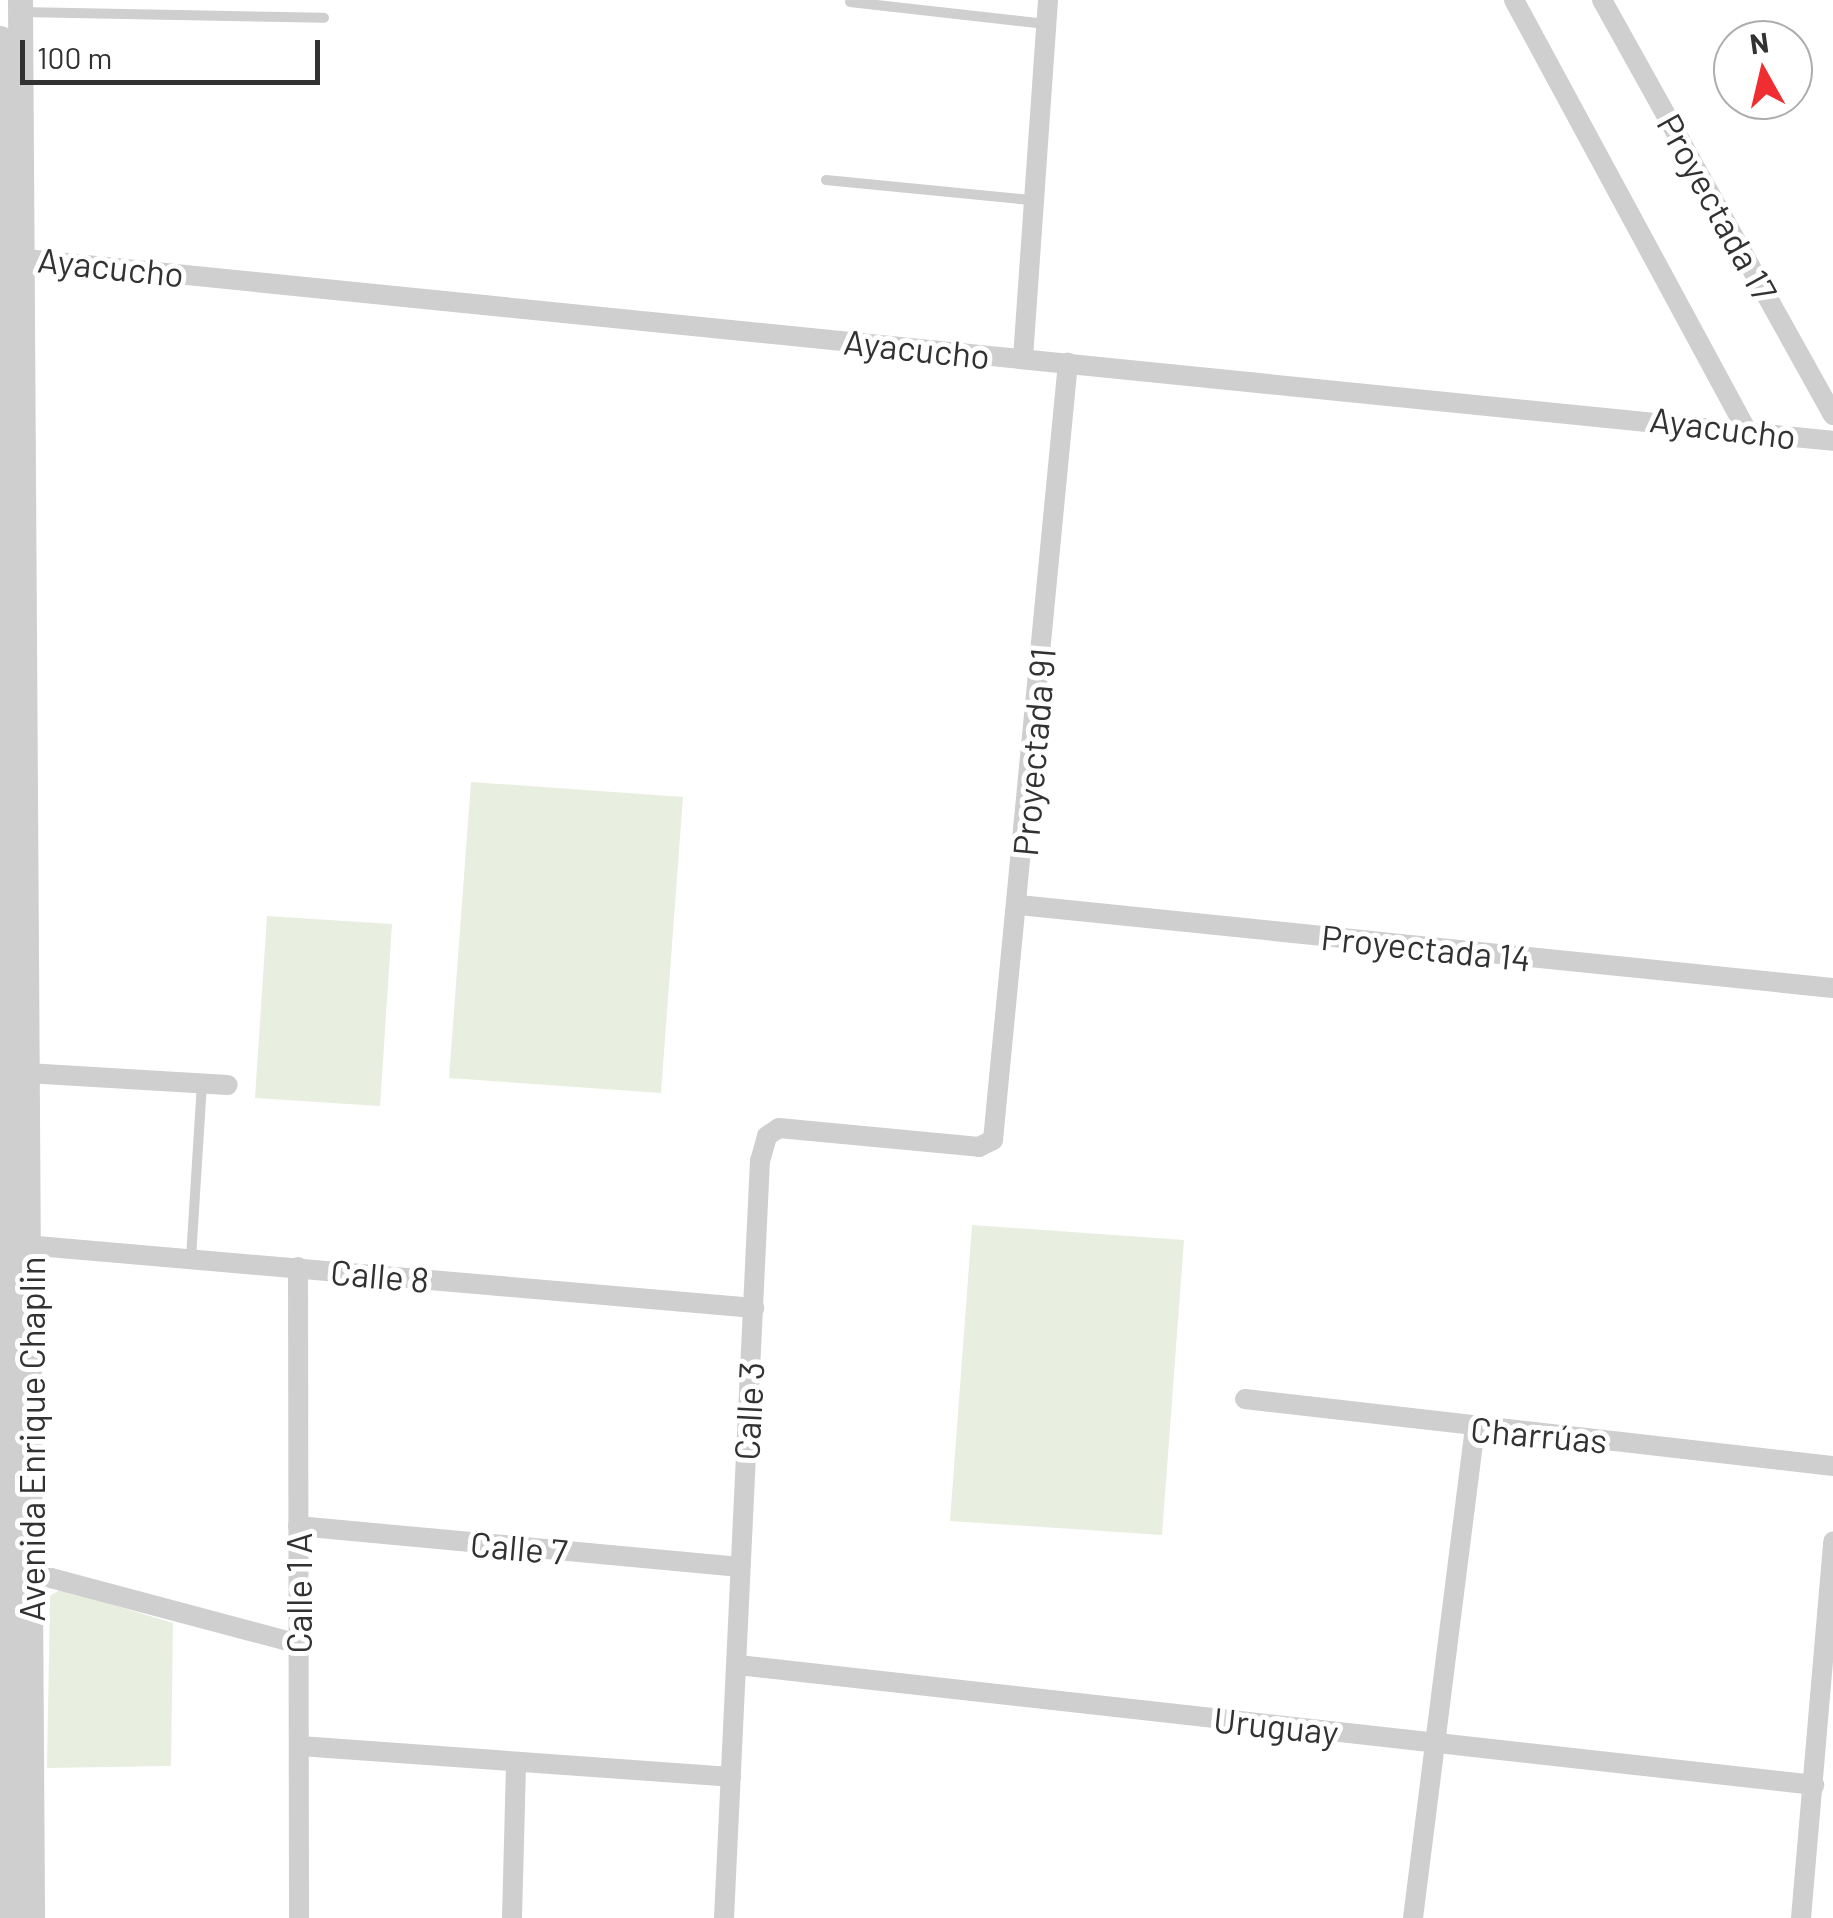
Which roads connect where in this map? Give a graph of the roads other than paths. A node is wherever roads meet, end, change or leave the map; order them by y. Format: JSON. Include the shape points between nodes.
{"nodes":[{"id":1,"x":1048,"y":0,"type":"edge"},
{"id":2,"x":1514,"y":0,"type":"edge"},
{"id":3,"x":1602,"y":0,"type":"edge"},
{"id":4,"x":850,"y":2,"type":"edge"},
{"id":5,"x":20,"y":6,"type":"edge"},
{"id":6,"x":324,"y":18,"type":"dead end"},
{"id":7,"x":1046,"y":24,"type":"junction"},
{"id":8,"x":0,"y":38,"type":"edge"},
{"id":9,"x":826,"y":180,"type":"dead end"},
{"id":10,"x":1030,"y":200,"type":"junction"},
{"id":11,"x":7,"y":257,"type":"edge"},
{"id":12,"x":1023,"y":358,"type":"junction"},
{"id":13,"x":1068,"y":363,"type":"junction"},
{"id":14,"x":1833,"y":415,"type":"edge"},
{"id":15,"x":1746,"y":428,"type":"junction"},
{"id":16,"x":1833,"y":441,"type":"edge"},
{"id":17,"x":9,"y":480,"type":"edge"},
{"id":18,"x":11,"y":710,"type":"edge"},
{"id":19,"x":1020,"y":905,"type":"junction"},
{"id":20,"x":11,"y":939,"type":"edge"},
{"id":21,"x":1833,"y":988,"type":"edge"},
{"id":22,"x":27,"y":1073,"type":"junction"},
{"id":23,"x":202,"y":1083,"type":"junction"},
{"id":24,"x":228,"y":1084,"type":"dead end"},
{"id":25,"x":11,"y":1128,"type":"edge"},
{"id":26,"x":994,"y":1140,"type":"joint"},
{"id":27,"x":18,"y":1245,"type":"junction"},
{"id":28,"x":191,"y":1258,"type":"junction"},
{"id":29,"x":298,"y":1268,"type":"junction"},
{"id":30,"x":754,"y":1308,"type":"junction"},
{"id":31,"x":13,"y":1352,"type":"edge"},
{"id":32,"x":1245,"y":1399,"type":"dead end"},
{"id":33,"x":1475,"y":1429,"type":"junction"},
{"id":34,"x":1833,"y":1466,"type":"edge"},
{"id":35,"x":298,"y":1526,"type":"junction"},
{"id":36,"x":1833,"y":1541,"type":"edge"},
{"id":37,"x":740,"y":1567,"type":"junction"},
{"id":38,"x":13,"y":1578,"type":"edge"},
{"id":39,"x":296,"y":1643,"type":"junction"},
{"id":40,"x":738,"y":1665,"type":"junction"},
{"id":41,"x":1438,"y":1744,"type":"junction"},
{"id":42,"x":300,"y":1746,"type":"junction"},
{"id":43,"x":516,"y":1763,"type":"junction"},
{"id":44,"x":731,"y":1776,"type":"junction"},
{"id":45,"x":1814,"y":1785,"type":"junction"},
{"id":46,"x":14,"y":1842,"type":"edge"},
{"id":47,"x":9,"y":1918,"type":"edge"},
{"id":48,"x":32,"y":1918,"type":"edge"},
{"id":49,"x":299,"y":1918,"type":"edge"},
{"id":50,"x":512,"y":1918,"type":"edge"},
{"id":51,"x":724,"y":1918,"type":"edge"},
{"id":52,"x":1413,"y":1918,"type":"edge"},
{"id":53,"x":1802,"y":1918,"type":"edge"}],
"edges":[{"from":1,"to":7,"type":"street"},
{"from":2,"to":15,"type":"street"},
{"from":3,"to":14,"type":"street","name":"Proyectada 17"},
{"from":4,"to":7,"type":"lane"},
{"from":5,"to":6,"type":"lane"},
{"from":5,"to":11,"type":"street","name":"Avenida Enrique Chaplin"},
{"from":7,"to":10,"type":"street"},
{"from":8,"to":11,"type":"street","name":"Avenida Enrique Chaplin"},
{"from":9,"to":10,"type":"lane"},
{"from":10,"to":12,"type":"street"},
{"from":11,"to":12,"type":"street","name":"Ayacucho"},
{"from":11,"to":17,"type":"street","name":"Avenida Enrique Chaplin"},
{"from":12,"to":13,"type":"street","name":"Ayacucho"},
{"from":13,"to":15,"type":"street","name":"Ayacucho"},
{"from":13,"to":19,"type":"street","name":"Proyectada 91"},
{"from":15,"to":16,"type":"street","name":"Ayacucho"},
{"from":17,"to":18,"type":"street","name":"Avenida Enrique Chaplin"},
{"from":18,"to":20,"type":"street","name":"Avenida Enrique Chaplin"},
{"from":19,"to":21,"type":"street","name":"Proyectada 14"},
{"from":19,"to":26,"type":"street","name":"Proyectada 91"},
{"from":20,"to":22,"type":"street","name":"Avenida Enrique Chaplin"},
{"from":20,"to":25,"type":"street","name":"Avenida Enrique Chaplin"},
{"from":22,"to":23,"type":"street"},
{"from":22,"to":25,"type":"street","name":"Avenida Enrique Chaplin"},
{"from":23,"to":24,"type":"street"},
{"from":23,"to":28,"type":"lane"},
{"from":25,"to":27,"type":"street","name":"Avenida Enrique Chaplin"},
{"from":26,"to":30,"type":"street","name":"Calle 3","via":[[979,1147],[779,1128],[767,1136],[760,1161]]},
{"from":27,"to":28,"type":"street","name":"Calle 8"},
{"from":27,"to":31,"type":"street","name":"Avenida Enrique Chaplin"},
{"from":28,"to":29,"type":"street","name":"Calle 8"},
{"from":29,"to":30,"type":"street","name":"Calle 8"},
{"from":29,"to":35,"type":"street","name":"Calle 1 A"},
{"from":30,"to":37,"type":"street","name":"Calle 3"},
{"from":31,"to":38,"type":"street","name":"Avenida Enrique Chaplin"},
{"from":32,"to":33,"type":"street","name":"Charrúas"},
{"from":33,"to":34,"type":"street","name":"Charrúas"},
{"from":33,"to":41,"type":"street"},
{"from":35,"to":37,"type":"street","name":"Calle 7"},
{"from":35,"to":39,"type":"street","name":"Calle 1 A"},
{"from":36,"to":45,"type":"street"},
{"from":37,"to":40,"type":"street","name":"Calle 3"},
{"from":38,"to":39,"type":"street"},
{"from":38,"to":46,"type":"street","name":"Avenida Enrique Chaplin"},
{"from":39,"to":42,"type":"street","name":"Calle 1 A"},
{"from":40,"to":41,"type":"street","name":"Uruguay"},
{"from":40,"to":44,"type":"street","name":"Calle 3"},
{"from":41,"to":45,"type":"street","name":"Uruguay"},
{"from":41,"to":52,"type":"street"},
{"from":42,"to":43,"type":"street"},
{"from":42,"to":49,"type":"street","name":"Calle 1 A"},
{"from":43,"to":44,"type":"street"},
{"from":43,"to":50,"type":"street"},
{"from":44,"to":51,"type":"street","name":"Calle 3"},
{"from":45,"to":53,"type":"street"},
{"from":46,"to":47,"type":"street","name":"Avenida Enrique Chaplin"},
{"from":46,"to":48,"type":"street","name":"Avenida Enrique Chaplin"}]}
